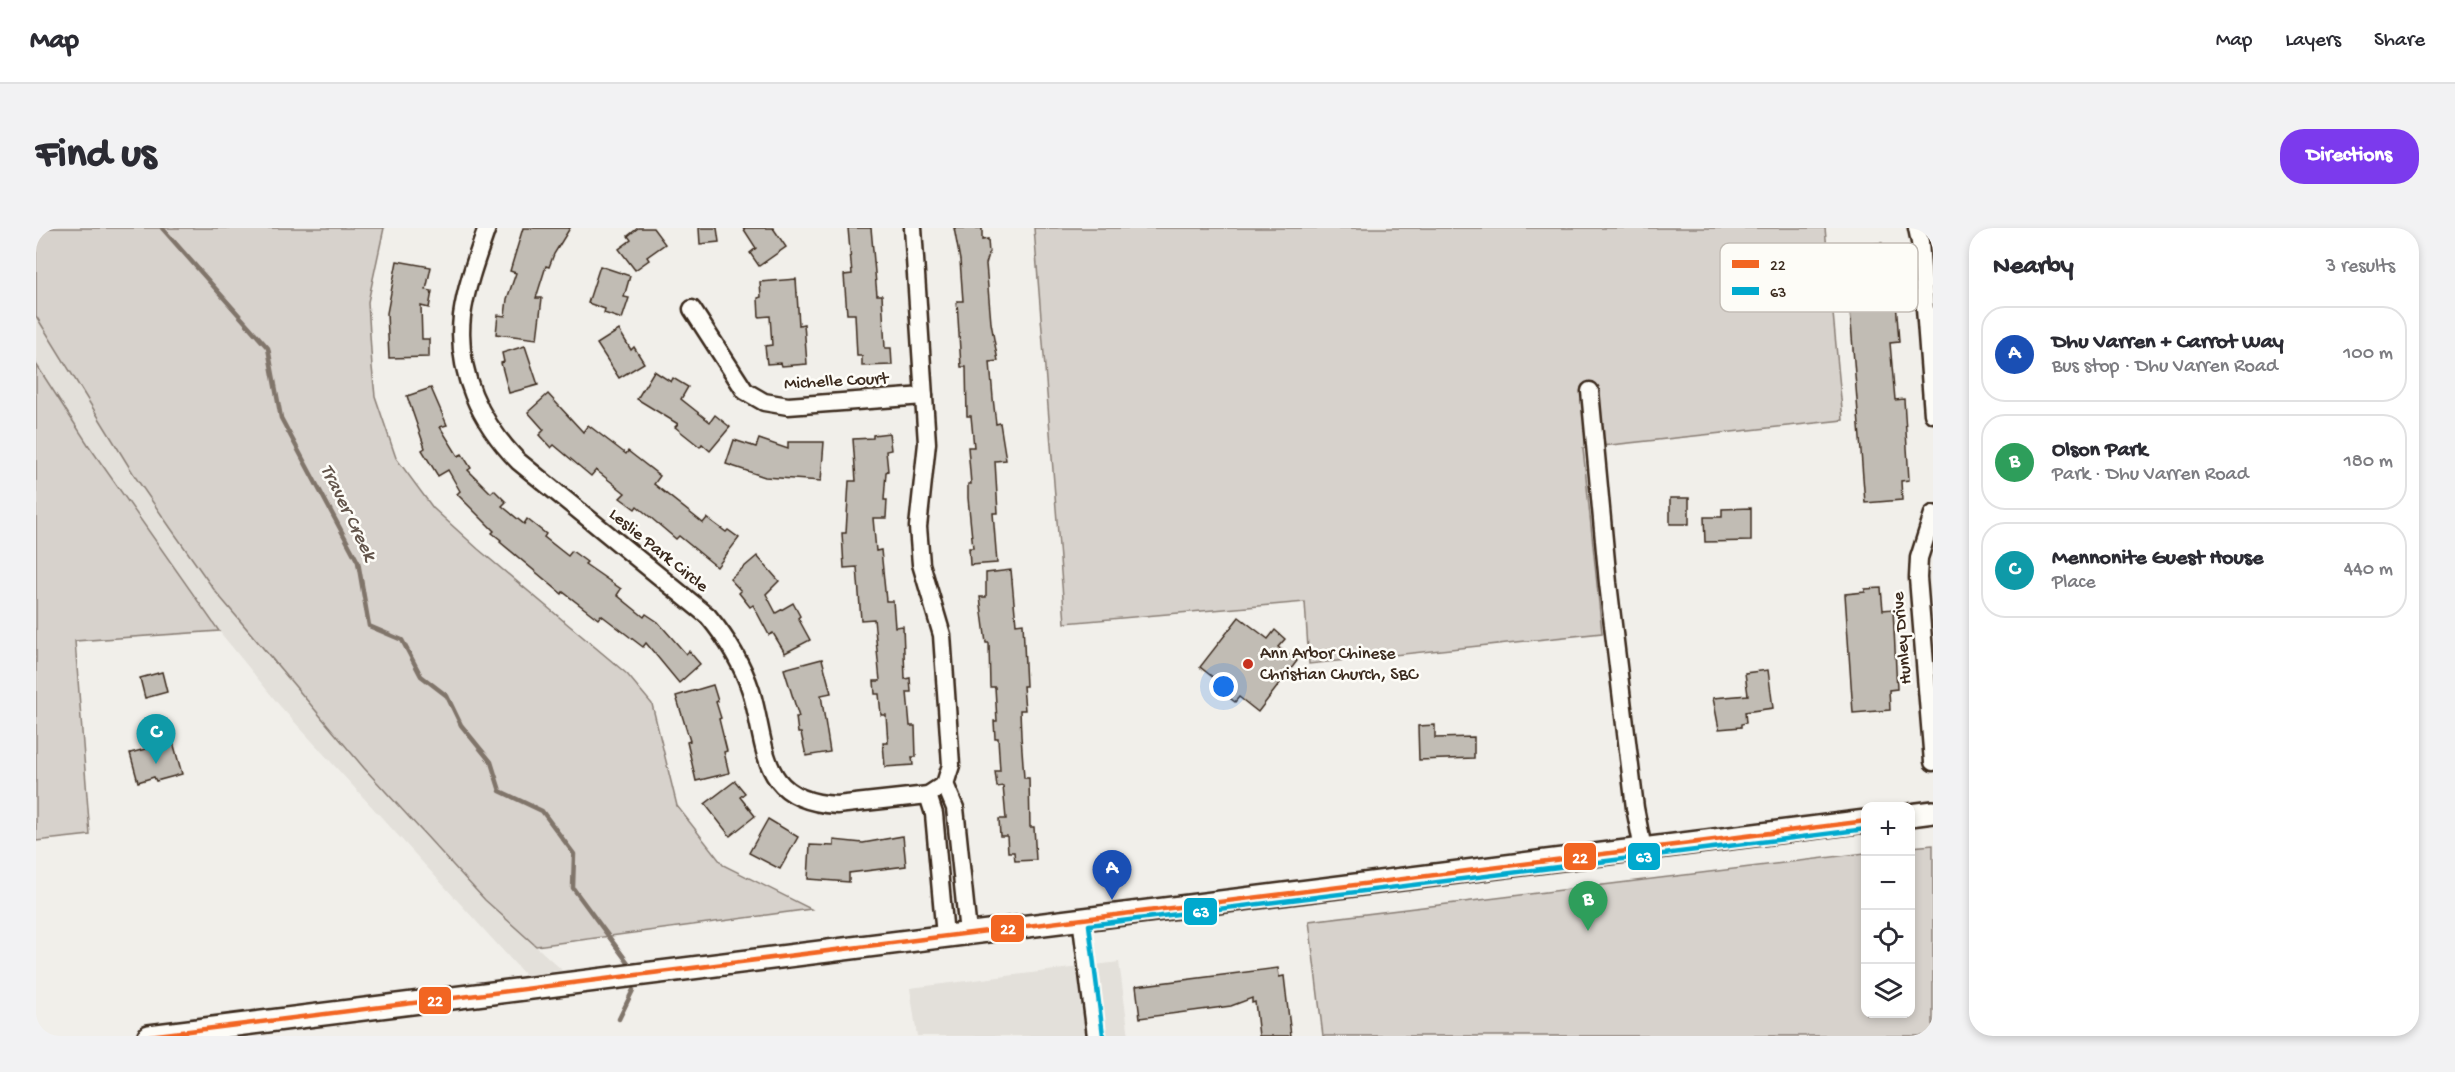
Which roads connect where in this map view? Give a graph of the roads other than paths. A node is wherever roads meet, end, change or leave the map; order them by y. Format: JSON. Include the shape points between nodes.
{"nodes":[{"id":1,"x":487,"y":228,"type":"edge"},
{"id":2,"x":913,"y":228,"type":"edge"},
{"id":3,"x":1917,"y":228,"type":"edge"},
{"id":4,"x":692,"y":309,"type":"dead end"},
{"id":5,"x":1930,"y":326,"type":"edge"},
{"id":6,"x":1590,"y":392,"type":"dead end"},
{"id":7,"x":924,"y":396,"type":"junction"},
{"id":8,"x":1933,"y":414,"type":"edge"},
{"id":9,"x":1933,"y":514,"type":"edge"},
{"id":10,"x":1933,"y":762,"type":"edge"},
{"id":11,"x":945,"y":784,"type":"junction"},
{"id":12,"x":928,"y":795,"type":"junction"},
{"id":13,"x":1933,"y":812,"type":"edge"},
{"id":14,"x":1915,"y":814,"type":"edge"},
{"id":15,"x":1861,"y":822,"type":"edge"},
{"id":16,"x":958,"y":846,"type":"junction"},
{"id":17,"x":937,"y":848,"type":"junction"},
{"id":18,"x":1644,"y":849,"type":"junction"},
{"id":19,"x":1081,"y":918,"type":"junction"},
{"id":20,"x":968,"y":933,"type":"junction"},
{"id":21,"x":945,"y":936,"type":"junction"},
{"id":22,"x":149,"y":1036,"type":"edge"},
{"id":23,"x":1096,"y":1036,"type":"edge"}],
"edges":[{"from":1,"to":12,"type":"street","name":"Leslie Park Circle","via":[[471,274],[462,331],[471,388],[492,432],[518,461],[567,503],[708,616],[729,644],[744,674],[765,760],[792,792],[814,802],[837,805]]},
{"from":2,"to":7,"type":"street"},
{"from":3,"to":5,"type":"street"},
{"from":4,"to":7,"type":"street","name":"Michelle Court","via":[[744,391],[764,402],[788,406]]},
{"from":5,"to":8,"type":"street"},
{"from":6,"to":18,"type":"street","via":[[1610,606],[1635,808]]},
{"from":7,"to":11,"type":"street","via":[[927,443],[918,527],[921,564],[942,635],[951,765]]},
{"from":9,"to":10,"type":"street","name":"Hunley Drive","via":[[1917,578]]},
{"from":11,"to":12,"type":"street","name":"Leslie Park Circle"},
{"from":11,"to":16,"type":"street","via":[[954,808]]},
{"from":12,"to":17,"type":"street"},
{"from":13,"to":14,"type":"main road"},
{"from":15,"to":18,"type":"main road"},
{"from":16,"to":17,"type":"street"},
{"from":16,"to":20,"type":"street"},
{"from":17,"to":21,"type":"street"},
{"from":18,"to":19,"type":"main road"},
{"from":19,"to":20,"type":"main road"},
{"from":19,"to":23,"type":"street"},
{"from":20,"to":21,"type":"main road"},
{"from":21,"to":22,"type":"main road"}]}
